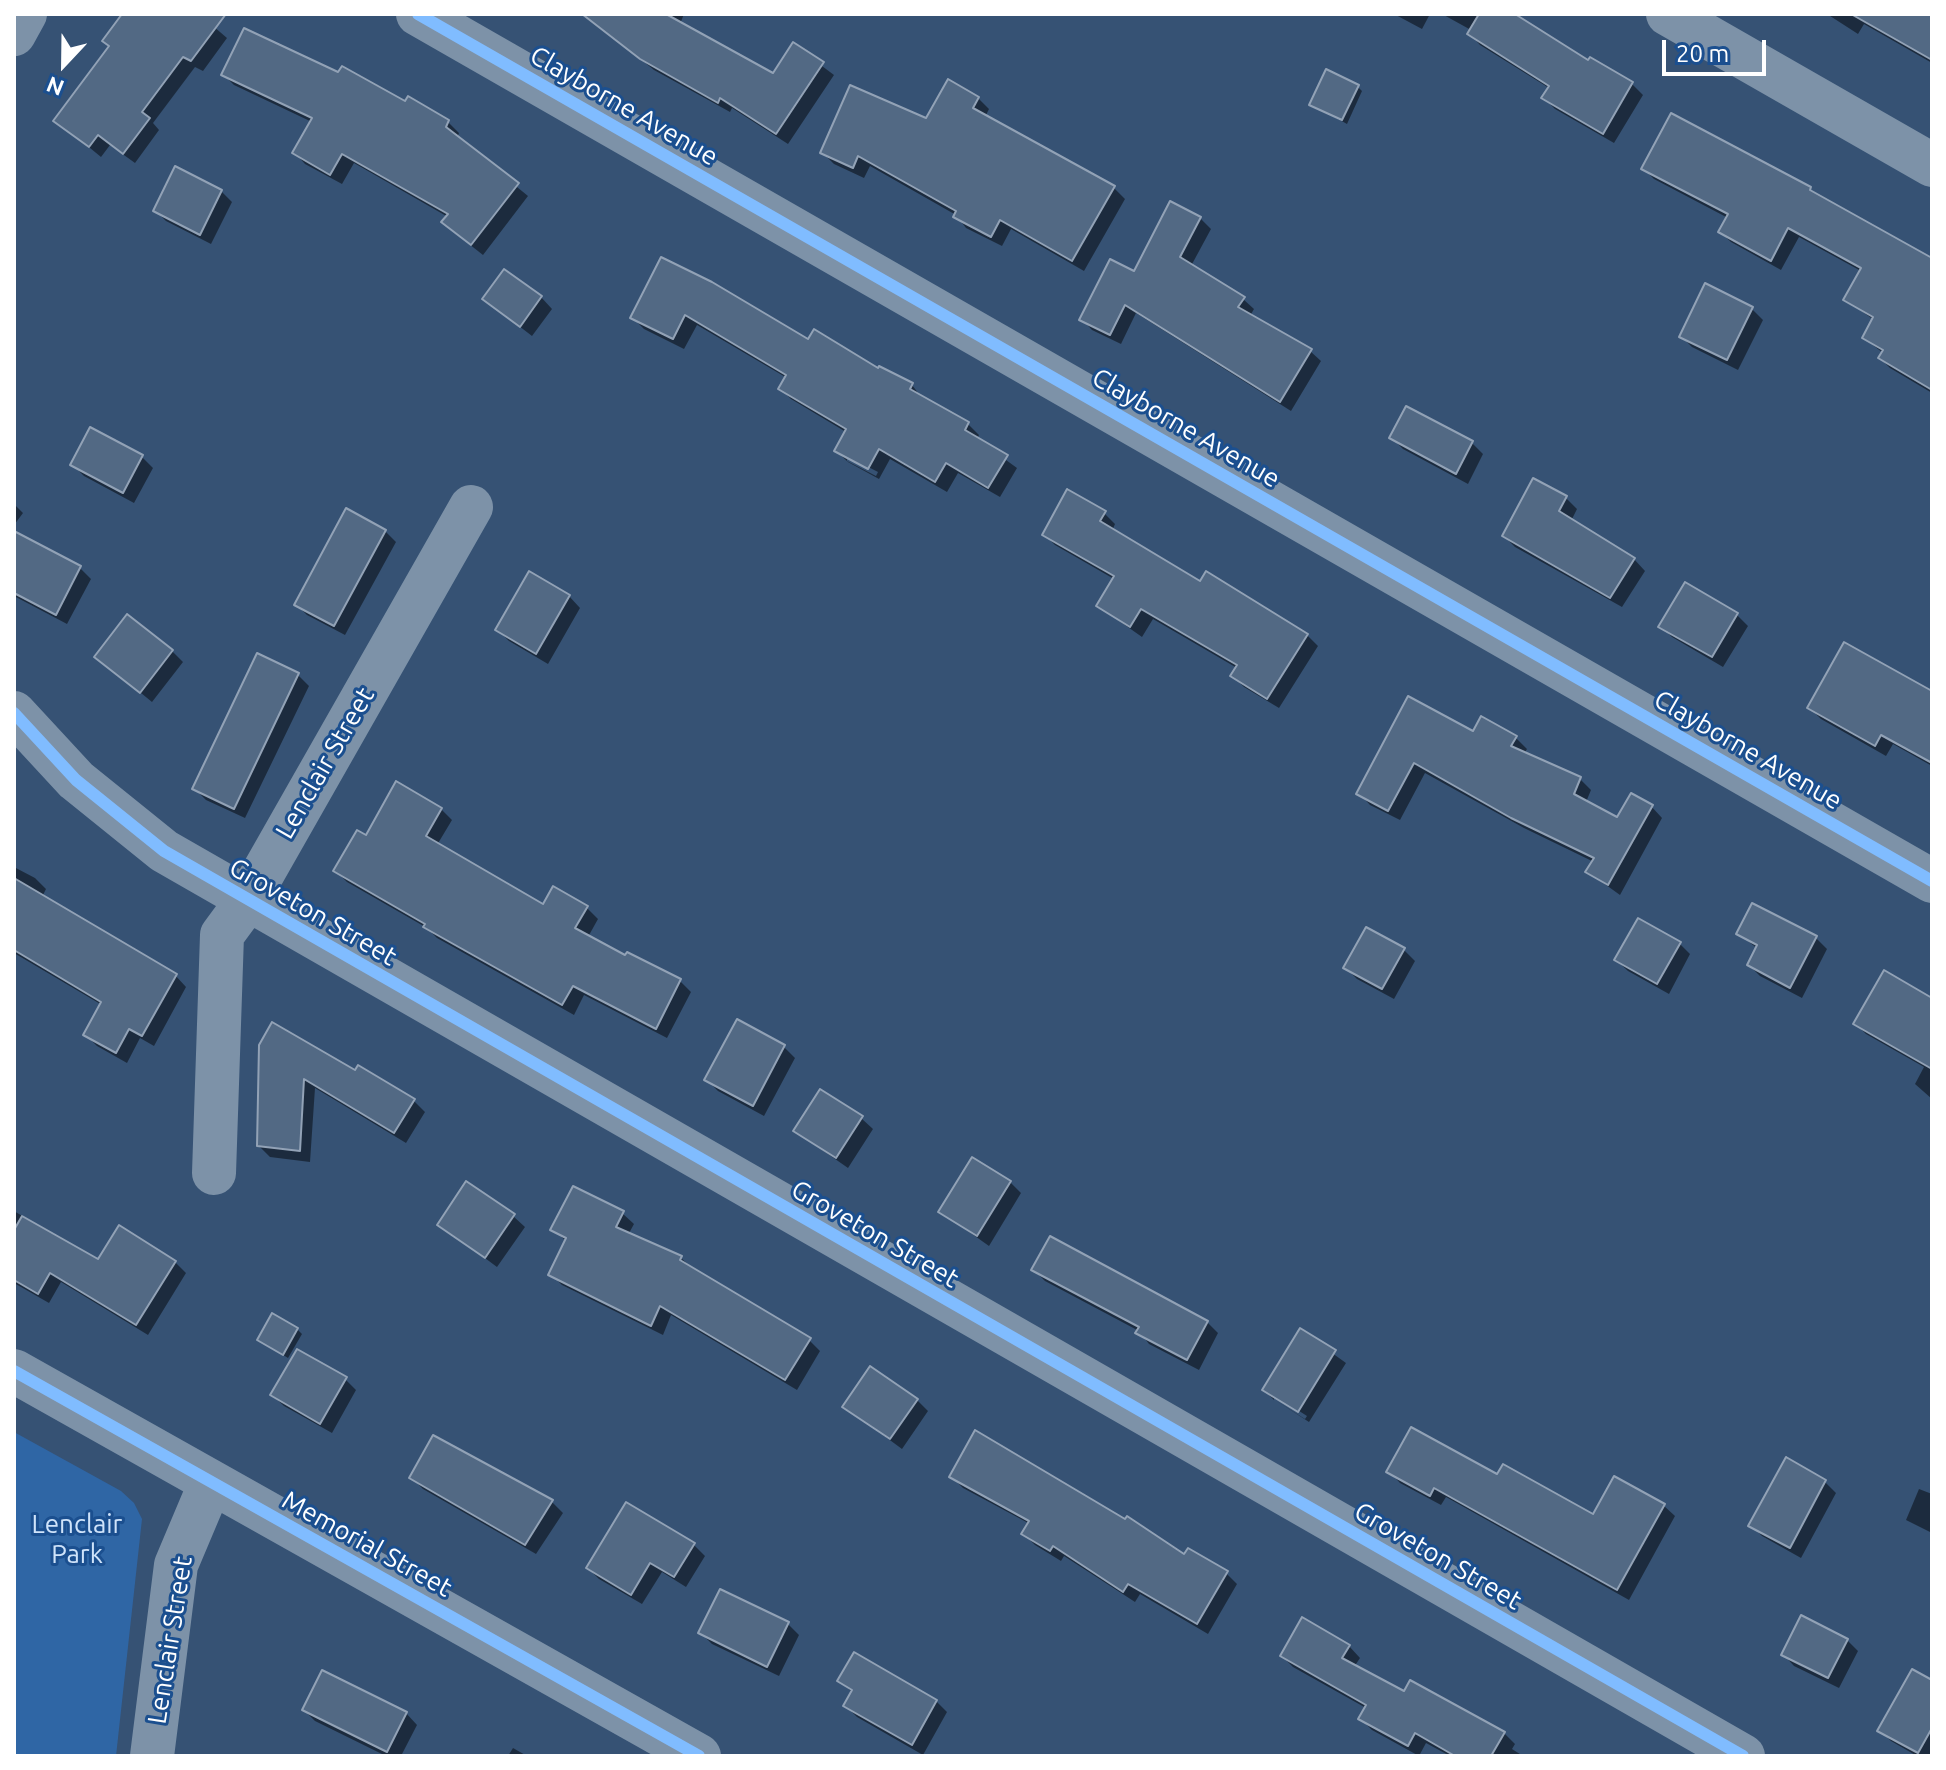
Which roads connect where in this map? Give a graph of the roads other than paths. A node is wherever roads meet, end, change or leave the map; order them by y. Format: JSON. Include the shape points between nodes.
{"nodes":[{"id":1,"x":25,"y":14,"type":"edge"},
{"id":2,"x":418,"y":14,"type":"edge"},
{"id":3,"x":1668,"y":14,"type":"edge"},
{"id":4,"x":14,"y":34,"type":"edge"},
{"id":5,"x":1932,"y":165,"type":"edge"},
{"id":6,"x":471,"y":507,"type":"dead end"},
{"id":7,"x":14,"y":713,"type":"edge"},
{"id":8,"x":1932,"y":881,"type":"edge"},
{"id":9,"x":247,"y":901,"type":"junction"},
{"id":10,"x":214,"y":1173,"type":"dead end"},
{"id":11,"x":14,"y":1371,"type":"edge"},
{"id":12,"x":211,"y":1482,"type":"junction"},
{"id":13,"x":152,"y":1756,"type":"edge"},
{"id":14,"x":699,"y":1756,"type":"edge"},
{"id":15,"x":1743,"y":1756,"type":"edge"}],
"edges":[{"from":1,"to":4,"type":"street"},
{"from":2,"to":8,"type":"street","name":"Clayborne Avenue"},
{"from":3,"to":5,"type":"street"},
{"from":6,"to":9,"type":"street","name":"Lenclair Street"},
{"from":7,"to":9,"type":"street","name":"Groveton Street","via":[[112,812]]},
{"from":9,"to":10,"type":"street","name":"Lenclair Street","via":[[222,935]]},
{"from":9,"to":15,"type":"street","name":"Groveton Street"},
{"from":11,"to":12,"type":"street","name":"Memorial Street"},
{"from":12,"to":13,"type":"street","name":"Lenclair Street","via":[[176,1565]]},
{"from":12,"to":14,"type":"street","name":"Memorial Street"}]}
